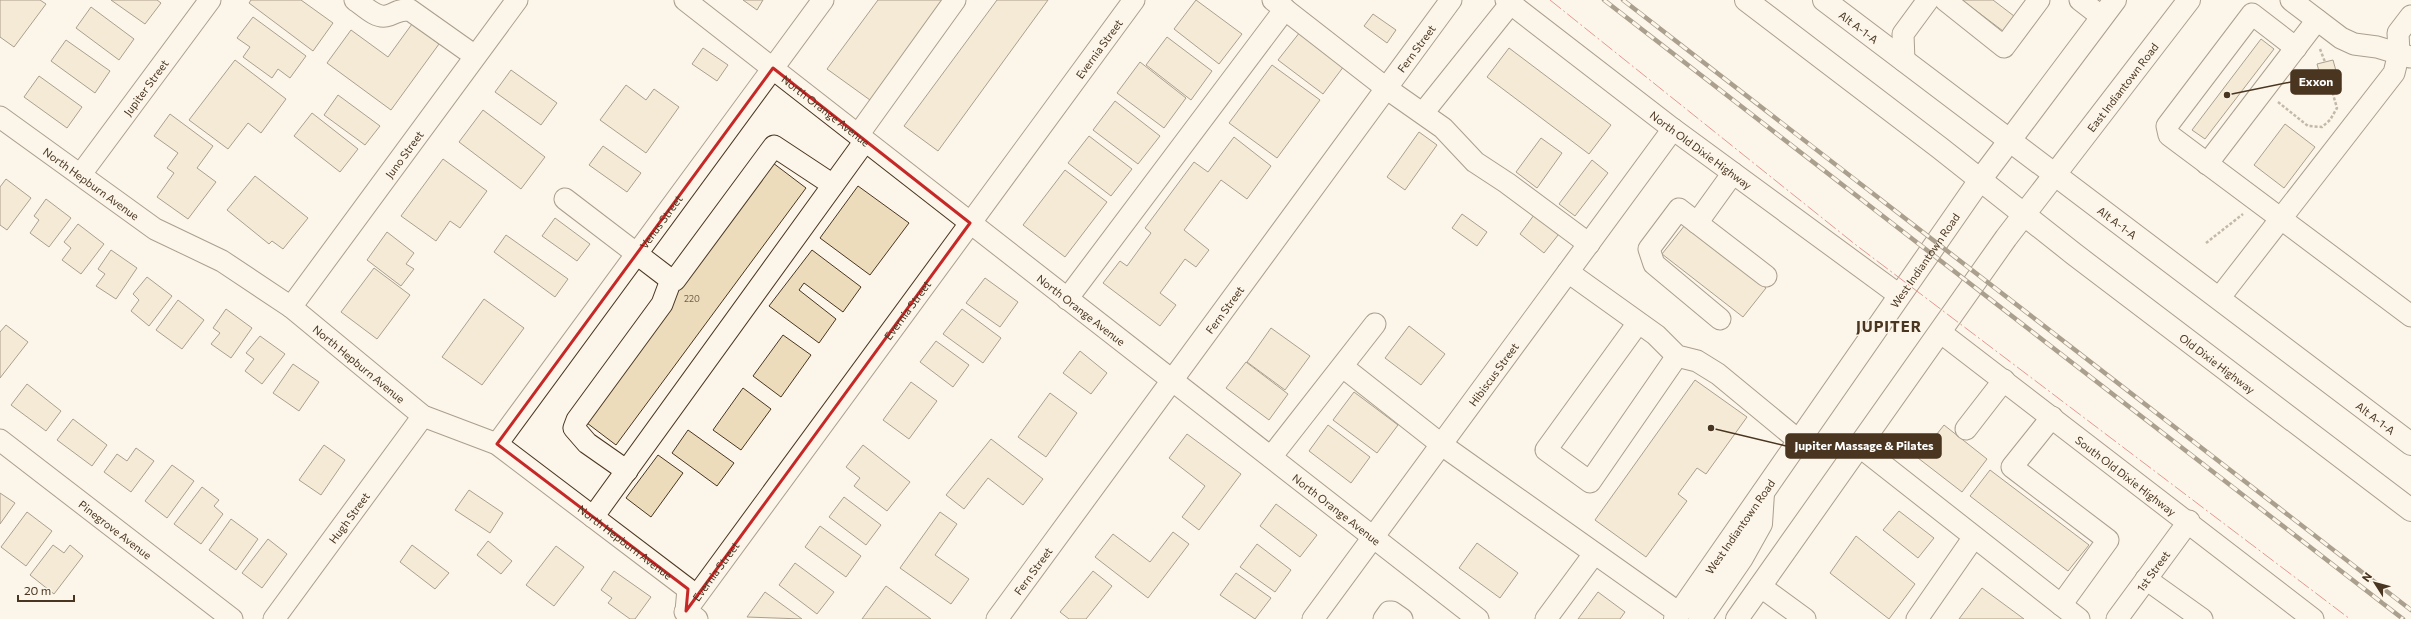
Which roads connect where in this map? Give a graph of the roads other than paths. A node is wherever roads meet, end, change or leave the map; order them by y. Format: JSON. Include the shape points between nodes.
{"nodes":[{"id":1,"x":210,"y":0,"type":"edge"},
{"id":2,"x":355,"y":0,"type":"edge"},
{"id":3,"x":517,"y":0,"type":"edge"},
{"id":4,"x":685,"y":0,"type":"edge"},
{"id":5,"x":823,"y":0,"type":"edge"},
{"id":6,"x":955,"y":0,"type":"edge"},
{"id":7,"x":1134,"y":0,"type":"edge"},
{"id":8,"x":1451,"y":0,"type":"edge"},
{"id":9,"x":1746,"y":0,"type":"edge"},
{"id":10,"x":1824,"y":0,"type":"edge"},
{"id":11,"x":1928,"y":0,"type":"edge"},
{"id":12,"x":1945,"y":0,"type":"edge"},
{"id":13,"x":2080,"y":0,"type":"edge"},
{"id":14,"x":2115,"y":0,"type":"edge"},
{"id":15,"x":2189,"y":0,"type":"edge"},
{"id":16,"x":2291,"y":0,"type":"edge"},
{"id":17,"x":1509,"y":2,"type":"edge"},
{"id":18,"x":2032,"y":3,"type":"edge"},
{"id":19,"x":1279,"y":4,"type":"edge"},
{"id":20,"x":2411,"y":16,"type":"edge"},
{"id":21,"x":2102,"y":17,"type":"junction"},
{"id":22,"x":2317,"y":20,"type":"junction"},
{"id":23,"x":2296,"y":48,"type":"junction"},
{"id":24,"x":2405,"y":55,"type":"edge"},
{"id":25,"x":475,"y":56,"type":"junction"},
{"id":26,"x":1904,"y":61,"type":"junction"},
{"id":27,"x":773,"y":68,"type":"junction"},
{"id":28,"x":1386,"y":88,"type":"junction"},
{"id":29,"x":1423,"y":114,"type":"junction"},
{"id":30,"x":0,"y":117,"type":"edge"},
{"id":31,"x":1673,"y":129,"type":"junction"},
{"id":32,"x":862,"y":138,"type":"junction"},
{"id":33,"x":2010,"y":139,"type":"junction"},
{"id":34,"x":2207,"y":164,"type":"junction"},
{"id":35,"x":1733,"y":173,"type":"junction"},
{"id":36,"x":81,"y":174,"type":"junction"},
{"id":37,"x":2055,"y":174,"type":"junction"},
{"id":38,"x":1980,"y":180,"type":"junction"},
{"id":39,"x":833,"y":185,"type":"junction"},
{"id":40,"x":565,"y":199,"type":"dead end"},
{"id":41,"x":2024,"y":215,"type":"junction"},
{"id":42,"x":2280,"y":219,"type":"junction"},
{"id":43,"x":970,"y":223,"type":"junction"},
{"id":44,"x":1697,"y":223,"type":"junction"},
{"id":45,"x":1589,"y":244,"type":"junction"},
{"id":46,"x":637,"y":253,"type":"junction"},
{"id":47,"x":1568,"y":272,"type":"junction"},
{"id":48,"x":1766,"y":276,"type":"dead end"},
{"id":49,"x":671,"y":280,"type":"junction"},
{"id":50,"x":1898,"y":295,"type":"junction"},
{"id":51,"x":2220,"y":298,"type":"junction"},
{"id":52,"x":1067,"y":299,"type":"junction"},
{"id":53,"x":291,"y":307,"type":"junction"},
{"id":54,"x":2411,"y":316,"type":"edge"},
{"id":55,"x":1720,"y":319,"type":"dead end"},
{"id":56,"x":1638,"y":323,"type":"junction"},
{"id":57,"x":1375,"y":324,"type":"dead end"},
{"id":58,"x":1940,"y":332,"type":"junction"},
{"id":59,"x":1677,"y":356,"type":"junction"},
{"id":60,"x":1343,"y":367,"type":"junction"},
{"id":61,"x":1172,"y":380,"type":"junction"},
{"id":62,"x":2004,"y":380,"type":"junction"},
{"id":63,"x":422,"y":416,"type":"junction"},
{"id":64,"x":2052,"y":417,"type":"junction"},
{"id":65,"x":1966,"y":430,"type":"dead end"},
{"id":66,"x":0,"y":440,"type":"edge"},
{"id":67,"x":1798,"y":440,"type":"junction"},
{"id":68,"x":497,"y":444,"type":"junction"},
{"id":69,"x":1442,"y":444,"type":"junction"},
{"id":70,"x":2411,"y":444,"type":"edge"},
{"id":71,"x":1859,"y":446,"type":"junction"},
{"id":72,"x":1271,"y":457,"type":"junction"},
{"id":73,"x":627,"y":471,"type":"junction"},
{"id":74,"x":2411,"y":510,"type":"edge"},
{"id":75,"x":594,"y":517,"type":"junction"},
{"id":76,"x":2189,"y":521,"type":"junction"},
{"id":77,"x":1974,"y":537,"type":"junction"},
{"id":78,"x":1373,"y":538,"type":"junction"},
{"id":79,"x":1594,"y":554,"type":"junction"},
{"id":80,"x":2146,"y":579,"type":"junction"},
{"id":81,"x":1760,"y":586,"type":"junction"},
{"id":82,"x":2061,"y":605,"type":"junction"},
{"id":83,"x":688,"y":616,"type":"edge"},
{"id":84,"x":1685,"y":617,"type":"edge"},
{"id":85,"x":2308,"y":617,"type":"edge"},
{"id":86,"x":232,"y":619,"type":"edge"},
{"id":87,"x":274,"y":619,"type":"edge"},
{"id":88,"x":997,"y":619,"type":"edge"},
{"id":89,"x":1314,"y":619,"type":"edge"},
{"id":90,"x":1478,"y":619,"type":"edge"},
{"id":91,"x":1546,"y":619,"type":"edge"},
{"id":92,"x":1737,"y":619,"type":"edge"},
{"id":93,"x":1805,"y":619,"type":"edge"},
{"id":94,"x":1917,"y":619,"type":"edge"},
{"id":95,"x":2079,"y":619,"type":"edge"},
{"id":96,"x":2116,"y":619,"type":"edge"},
{"id":97,"x":2202,"y":619,"type":"edge"}],
"edges":[{"from":1,"to":36,"type":"street","name":"Jupiter Street"},
{"from":2,"to":25,"type":"street","via":[[377,15],[385,16],[399,9],[410,10]]},
{"from":3,"to":25,"type":"street","name":"Juno Street"},
{"from":4,"to":27,"type":"street","name":"North Orange Avenue"},
{"from":5,"to":27,"type":"street","name":"Venus Street"},
{"from":6,"to":32,"type":"street"},
{"from":7,"to":43,"type":"street","name":"Evernia Street"},
{"from":8,"to":28,"type":"street","name":"Fern Street"},
{"from":9,"to":38,"type":"main road"},
{"from":10,"to":26,"type":"main road","name":"Alt A-1-A"},
{"from":11,"to":26,"type":"street","via":[[1903,34]]},
{"from":12,"to":18,"type":"street","via":[[2004,47]]},
{"from":13,"to":21,"type":"street"},
{"from":14,"to":21,"type":"main road"},
{"from":15,"to":37,"type":"main road","name":"East Indiantown Road"},
{"from":16,"to":22,"type":"street"},
{"from":17,"to":29,"type":"street"},
{"from":17,"to":31,"type":"street","name":"North Old Dixie Highway"},
{"from":19,"to":28,"type":"street"},
{"from":19,"to":52,"type":"street"},
{"from":20,"to":24,"type":"street","via":[[2398,33]]},
{"from":21,"to":33,"type":"main road"},
{"from":22,"to":23,"type":"street"},
{"from":22,"to":24,"type":"street","via":[[2341,38],[2354,44]]},
{"from":23,"to":34,"type":"street"},
{"from":23,"to":34,"type":"street","via":[[2252,14],[2167,126],[2169,135]]},
{"from":24,"to":42,"type":"street","via":[[2394,73]]},
{"from":25,"to":53,"type":"street","name":"Juno Street"},
{"from":26,"to":33,"type":"main road","name":"Alt A-1-A"},
{"from":27,"to":32,"type":"street","name":"North Orange Avenue"},
{"from":27,"to":46,"type":"street","name":"Venus Street"},
{"from":28,"to":29,"type":"street"},
{"from":28,"to":61,"type":"street","name":"Fern Street"},
{"from":29,"to":45,"type":"street","via":[[1443,128],[1475,162]]},
{"from":30,"to":36,"type":"street","name":"North Hepburn Avenue"},
{"from":31,"to":35,"type":"street","name":"North Old Dixie Highway"},
{"from":31,"to":45,"type":"street","name":"Hibiscus Street"},
{"from":32,"to":39,"type":"street"},
{"from":32,"to":43,"type":"street","name":"North Orange Avenue"},
{"from":33,"to":37,"type":"main road","name":"Alt A-1-A"},
{"from":33,"to":38,"type":"main road","name":"West Indiantown Road"},
{"from":34,"to":42,"type":"street"},
{"from":35,"to":44,"type":"street"},
{"from":35,"to":50,"type":"street","name":"North Old Dixie Highway"},
{"from":36,"to":53,"type":"street","name":"North Hepburn Avenue","via":[[155,229],[222,261]]},
{"from":37,"to":41,"type":"main road"},
{"from":37,"to":51,"type":"main road","name":"Alt A-1-A"},
{"from":38,"to":41,"type":"main road"},
{"from":38,"to":50,"type":"main road","name":"West Indiantown Road"},
{"from":39,"to":49,"type":"street","via":[[774,146],[675,280]]},
{"from":39,"to":73,"type":"street"},
{"from":40,"to":46,"type":"street"},
{"from":41,"to":58,"type":"main road"},
{"from":41,"to":74,"type":"main road","name":"Old Dixie Highway"},
{"from":42,"to":51,"type":"street"},
{"from":42,"to":54,"type":"street"},
{"from":43,"to":52,"type":"street","name":"North Orange Avenue"},
{"from":43,"to":83,"type":"street","name":"Evernia Street"},
{"from":44,"to":48,"type":"street"},
{"from":44,"to":55,"type":"street","via":[[1679,209],[1648,249],[1654,264]]},
{"from":45,"to":47,"type":"street","name":"Hibiscus Street"},
{"from":46,"to":49,"type":"street"},
{"from":46,"to":68,"type":"street","name":"Venus Street"},
{"from":47,"to":56,"type":"street"},
{"from":47,"to":69,"type":"street","name":"Hibiscus Street"},
{"from":49,"to":73,"type":"street","via":[[662,304],[577,420],[574,428],[587,443],[613,464]]},
{"from":50,"to":67,"type":"main road","name":"West Indiantown Road"},
{"from":51,"to":70,"type":"main road","name":"Alt A-1-A"},
{"from":52,"to":61,"type":"street","name":"North Orange Avenue"},
{"from":53,"to":63,"type":"street","name":"North Hepburn Avenue"},
{"from":56,"to":59,"type":"street","via":[[1656,335]]},
{"from":56,"to":59,"type":"street","via":[[1546,450],[1590,482]]},
{"from":57,"to":60,"type":"street"},
{"from":58,"to":62,"type":"street","name":"South Old Dixie Highway"},
{"from":58,"to":71,"type":"main road"},
{"from":59,"to":67,"type":"street","via":[[1697,361],[1718,374]]},
{"from":60,"to":69,"type":"street"},
{"from":60,"to":72,"type":"street"},
{"from":61,"to":72,"type":"street","name":"North Orange Avenue"},
{"from":61,"to":88,"type":"street","name":"Fern Street"},
{"from":62,"to":64,"type":"street","name":"South Old Dixie Highway"},
{"from":62,"to":65,"type":"street"},
{"from":63,"to":68,"type":"street","name":"North Hepburn Avenue"},
{"from":63,"to":87,"type":"street","name":"Hugh Street"},
{"from":64,"to":76,"type":"street","name":"South Old Dixie Highway"},
{"from":64,"to":82,"type":"street","via":[[2012,467],[2108,540]]},
{"from":66,"to":86,"type":"street","name":"Pinegrove Avenue"},
{"from":67,"to":84,"type":"main road","name":"West Indiantown Road","via":[[1763,491],[1761,524],[1742,558]]},
{"from":68,"to":75,"type":"street","name":"North Hepburn Avenue"},
{"from":69,"to":78,"type":"street","name":"Hibiscus Street"},
{"from":69,"to":79,"type":"street"},
{"from":71,"to":77,"type":"street"},
{"from":71,"to":81,"type":"main road"},
{"from":72,"to":78,"type":"street","name":"North Orange Avenue"},
{"from":73,"to":75,"type":"street"},
{"from":75,"to":83,"type":"street","name":"North Hepburn Avenue","via":[[688,589]]},
{"from":76,"to":80,"type":"street","name":"1st Street"},
{"from":76,"to":85,"type":"street","name":"South Old Dixie Highway"},
{"from":77,"to":82,"type":"street"},
{"from":77,"to":94,"type":"street"},
{"from":78,"to":89,"type":"street","name":"Hibiscus Street"},
{"from":78,"to":90,"type":"street","name":"North Orange Avenue"},
{"from":79,"to":84,"type":"street"},
{"from":79,"to":91,"type":"street"},
{"from":80,"to":96,"type":"street","name":"1st Street"},
{"from":80,"to":97,"type":"street"},
{"from":81,"to":92,"type":"main road"},
{"from":81,"to":93,"type":"street"},
{"from":82,"to":95,"type":"street"}]}
